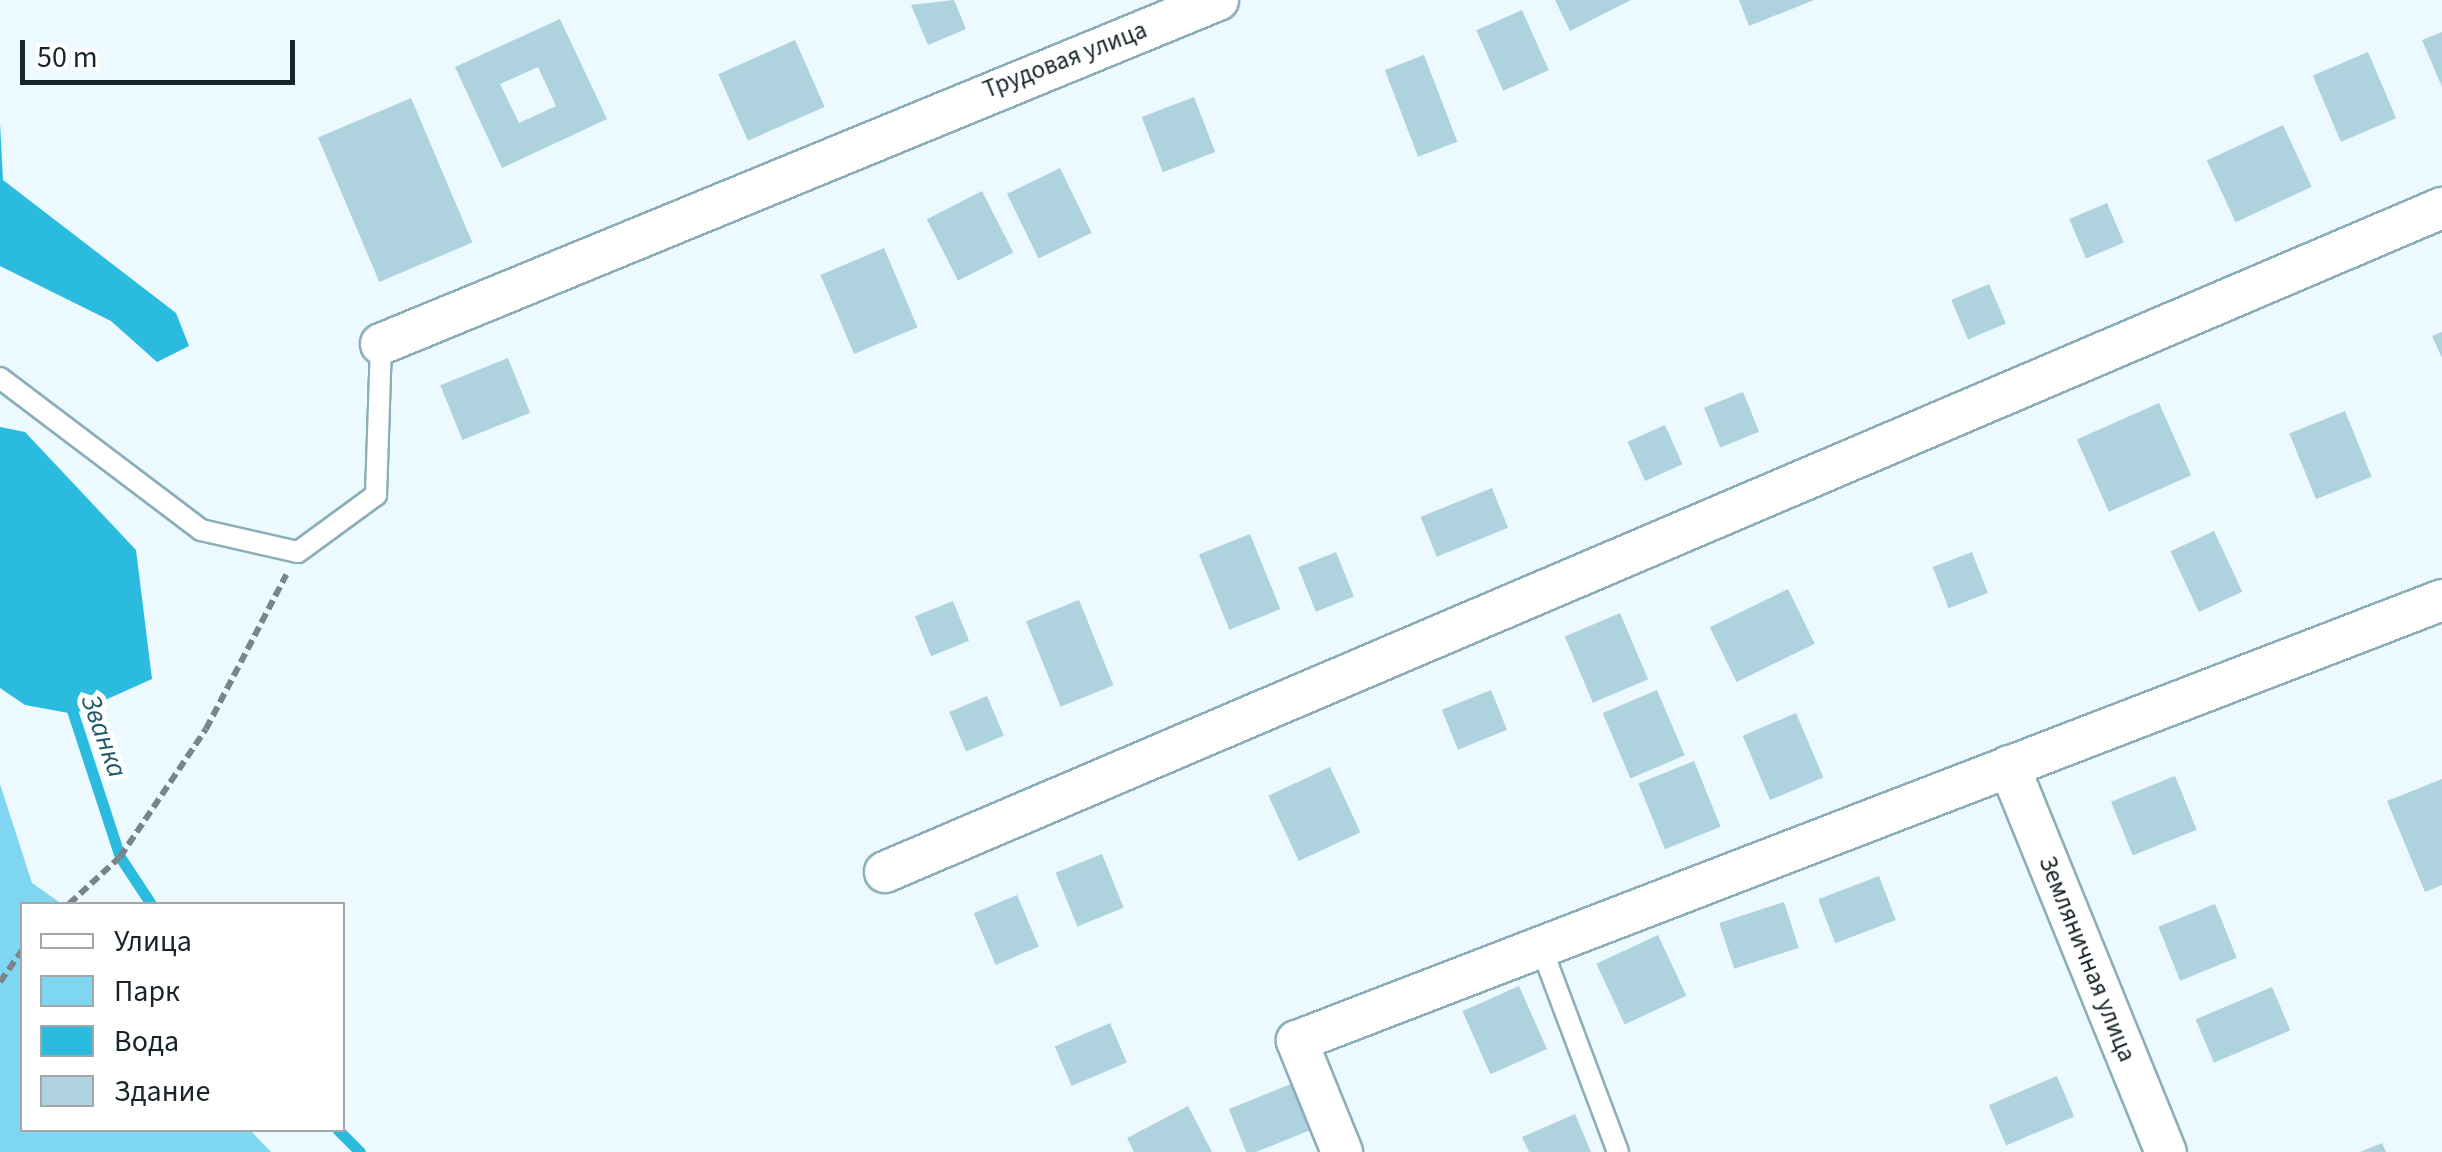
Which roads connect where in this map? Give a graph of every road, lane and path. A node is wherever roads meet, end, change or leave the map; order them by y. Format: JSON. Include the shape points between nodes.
{"nodes":[{"id":1,"x":1218,"y":0,"type":"edge"},
{"id":2,"x":2442,"y":208,"type":"edge"},
{"id":3,"x":381,"y":344,"type":"joint"},
{"id":4,"x":0,"y":378,"type":"edge"},
{"id":5,"x":298,"y":552,"type":"junction"},
{"id":6,"x":2442,"y":600,"type":"edge"},
{"id":7,"x":2008,"y":766,"type":"junction"},
{"id":8,"x":885,"y":872,"type":"dead end"},
{"id":9,"x":70,"y":902,"type":"edge"},
{"id":10,"x":1541,"y":947,"type":"junction"},
{"id":11,"x":20,"y":953,"type":"edge"},
{"id":12,"x":0,"y":982,"type":"edge"},
{"id":13,"x":1342,"y":1152,"type":"edge"},
{"id":14,"x":1618,"y":1152,"type":"edge"},
{"id":15,"x":2166,"y":1152,"type":"edge"}],
"edges":[{"from":1,"to":3,"type":"street","name":"Трудовая улица"},
{"from":2,"to":8,"type":"street"},
{"from":3,"to":5,"type":"lane","via":[[376,495]]},
{"from":4,"to":5,"type":"lane","via":[[201,530]]},
{"from":5,"to":9,"type":"path","via":[[206,730],[120,857]]},
{"from":6,"to":7,"type":"street"},
{"from":7,"to":10,"type":"street"},
{"from":7,"to":15,"type":"street","name":"Земляничная улица"},
{"from":10,"to":13,"type":"street","via":[[1298,1042]]},
{"from":10,"to":14,"type":"lane"},
{"from":11,"to":12,"type":"path"}]}
